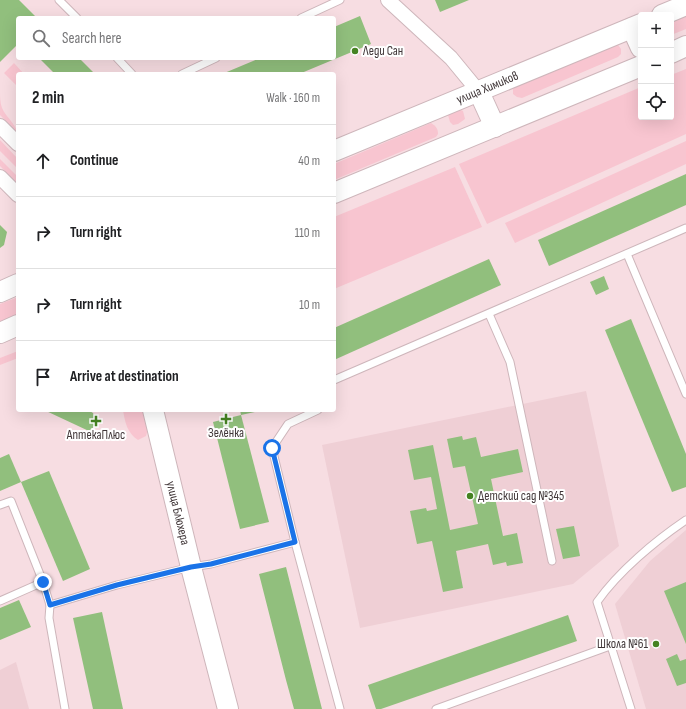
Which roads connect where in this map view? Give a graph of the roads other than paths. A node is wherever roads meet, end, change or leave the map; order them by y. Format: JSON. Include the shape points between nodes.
{"nodes":[{"id":1,"x":59,"y":0,"type":"edge"},
{"id":2,"x":340,"y":0,"type":"edge"},
{"id":3,"x":388,"y":0,"type":"edge"},
{"id":4,"x":686,"y":5,"type":"edge"},
{"id":5,"x":669,"y":12,"type":"edge"},
{"id":6,"x":75,"y":16,"type":"edge"},
{"id":7,"x":305,"y":16,"type":"edge"},
{"id":8,"x":636,"y":26,"type":"edge"},
{"id":9,"x":686,"y":46,"type":"edge"},
{"id":10,"x":674,"y":52,"type":"edge"},
{"id":11,"x":118,"y":60,"type":"edge"},
{"id":12,"x":212,"y":60,"type":"edge"},
{"id":13,"x":638,"y":67,"type":"edge"},
{"id":14,"x":130,"y":72,"type":"edge"},
{"id":15,"x":186,"y":72,"type":"edge"},
{"id":16,"x":478,"y":92,"type":"junction"},
{"id":17,"x":0,"y":126,"type":"edge"},
{"id":18,"x":494,"y":127,"type":"junction"},
{"id":19,"x":16,"y":142,"type":"edge"},
{"id":20,"x":336,"y":150,"type":"edge"},
{"id":21,"x":0,"y":177,"type":"edge"},
{"id":22,"x":336,"y":192,"type":"edge"},
{"id":23,"x":16,"y":193,"type":"edge"},
{"id":24,"x":686,"y":228,"type":"edge"},
{"id":25,"x":627,"y":254,"type":"junction"},
{"id":26,"x":16,"y":285,"type":"edge"},
{"id":27,"x":0,"y":292,"type":"edge"},
{"id":28,"x":489,"y":314,"type":"junction"},
{"id":29,"x":16,"y":326,"type":"edge"},
{"id":30,"x":0,"y":333,"type":"edge"},
{"id":31,"x":336,"y":379,"type":"edge"},
{"id":32,"x":686,"y":394,"type":"edge"},
{"id":33,"x":153,"y":412,"type":"edge"},
{"id":34,"x":314,"y":412,"type":"edge"},
{"id":35,"x":0,"y":505,"type":"edge"},
{"id":36,"x":686,"y":520,"type":"edge"},
{"id":37,"x":295,"y":542,"type":"junction"},
{"id":38,"x":552,"y":561,"type":"dead end"},
{"id":39,"x":191,"y":567,"type":"junction"},
{"id":40,"x":43,"y":582,"type":"junction"},
{"id":41,"x":0,"y":600,"type":"edge"},
{"id":42,"x":50,"y":605,"type":"junction"},
{"id":43,"x":610,"y":646,"type":"junction"},
{"id":44,"x":65,"y":709,"type":"edge"},
{"id":45,"x":228,"y":709,"type":"edge"},
{"id":46,"x":340,"y":709,"type":"edge"},
{"id":47,"x":436,"y":709,"type":"edge"},
{"id":48,"x":630,"y":709,"type":"edge"}],
"edges":[{"from":1,"to":6,"type":"lane"},
{"from":2,"to":7,"type":"lane"},
{"from":3,"to":16,"type":"street","via":[[451,58]]},
{"from":4,"to":5,"type":"main road"},
{"from":8,"to":16,"type":"main road","name":"улица Химиков"},
{"from":9,"to":10,"type":"main road"},
{"from":11,"to":14,"type":"lane"},
{"from":12,"to":15,"type":"lane"},
{"from":13,"to":18,"type":"main road"},
{"from":16,"to":18,"type":"main road"},
{"from":16,"to":20,"type":"main road","name":"улица Химиков"},
{"from":17,"to":19,"type":"street"},
{"from":18,"to":22,"type":"main road"},
{"from":21,"to":23,"type":"street"},
{"from":24,"to":25,"type":"lane"},
{"from":25,"to":28,"type":"lane"},
{"from":25,"to":32,"type":"lane"},
{"from":26,"to":27,"type":"main road"},
{"from":28,"to":31,"type":"lane"},
{"from":28,"to":38,"type":"lane","via":[[510,362]]},
{"from":29,"to":30,"type":"main road"},
{"from":33,"to":39,"type":"main road","name":"улица Блюхера"},
{"from":34,"to":37,"type":"lane","via":[[288,424],[272,448]]},
{"from":35,"to":40,"type":"lane","via":[[11,500]]},
{"from":36,"to":43,"type":"lane","via":[[637,559],[606,589],[597,602]]},
{"from":37,"to":39,"type":"lane"},
{"from":37,"to":46,"type":"lane"},
{"from":39,"to":42,"type":"lane"},
{"from":39,"to":45,"type":"main road","name":"улица Блюхера"},
{"from":40,"to":41,"type":"lane"},
{"from":40,"to":42,"type":"lane"},
{"from":42,"to":44,"type":"lane","via":[[49,618]]},
{"from":43,"to":47,"type":"lane"},
{"from":43,"to":48,"type":"lane"}]}
